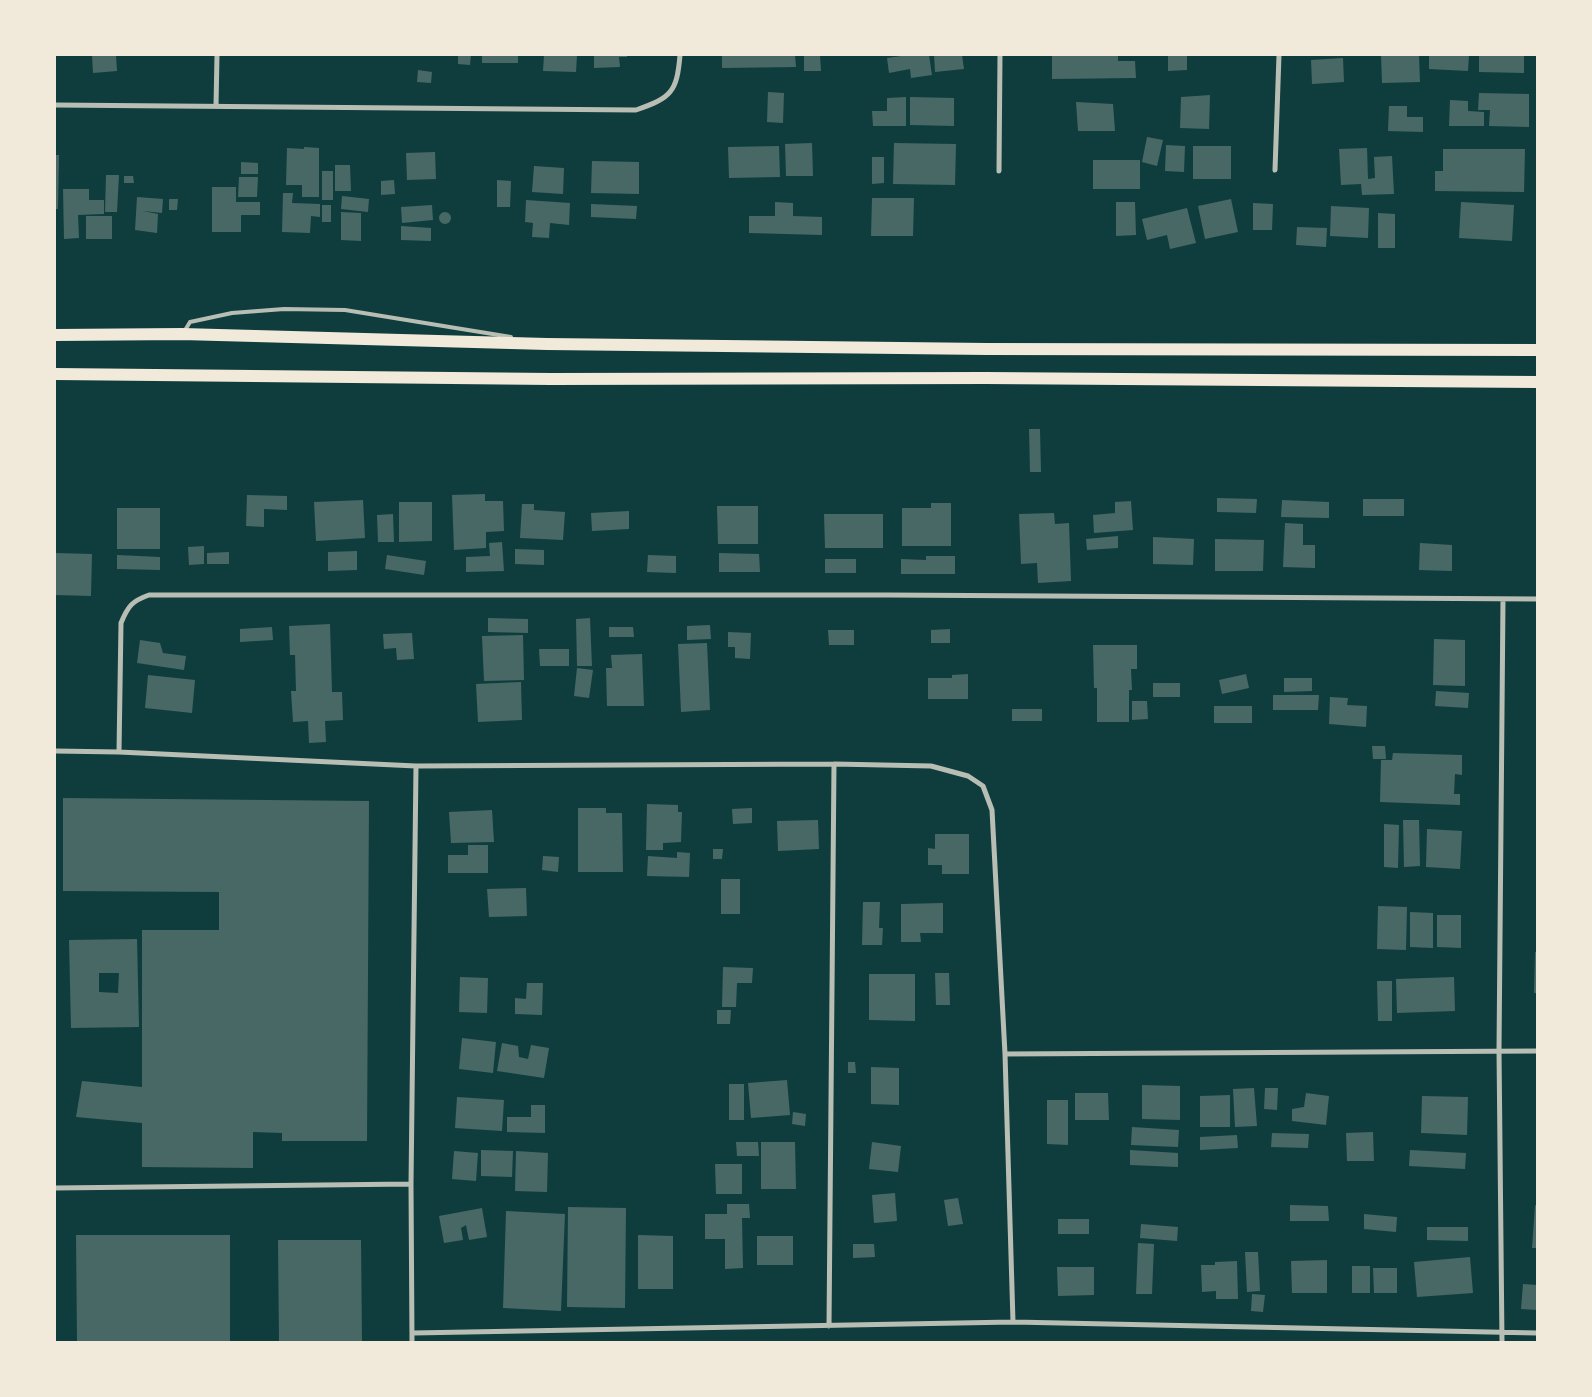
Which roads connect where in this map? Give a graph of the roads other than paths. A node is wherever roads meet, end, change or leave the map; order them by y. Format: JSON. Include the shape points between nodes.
{"nodes":[{"id":1,"x":217,"y":55,"type":"edge"},
{"id":2,"x":680,"y":55,"type":"edge"},
{"id":3,"x":1000,"y":55,"type":"edge"},
{"id":4,"x":1279,"y":55,"type":"edge"},
{"id":5,"x":55,"y":105,"type":"edge"},
{"id":6,"x":216,"y":106,"type":"junction"},
{"id":7,"x":1275,"y":170,"type":"dead end"},
{"id":8,"x":999,"y":171,"type":"dead end"},
{"id":9,"x":182,"y":334,"type":"junction"},
{"id":10,"x":55,"y":335,"type":"edge"},
{"id":11,"x":546,"y":344,"type":"junction"},
{"id":12,"x":1537,"y":350,"type":"edge"},
{"id":13,"x":55,"y":374,"type":"edge"},
{"id":14,"x":1537,"y":382,"type":"edge"},
{"id":15,"x":1503,"y":599,"type":"junction"},
{"id":16,"x":1537,"y":599,"type":"edge"},
{"id":17,"x":55,"y":751,"type":"edge"},
{"id":18,"x":119,"y":752,"type":"junction"},
{"id":19,"x":834,"y":764,"type":"junction"},
{"id":20,"x":416,"y":766,"type":"junction"},
{"id":21,"x":1499,"y":1050,"type":"junction"},
{"id":22,"x":1537,"y":1050,"type":"edge"},
{"id":23,"x":1005,"y":1054,"type":"junction"},
{"id":24,"x":411,"y":1184,"type":"junction"},
{"id":25,"x":55,"y":1188,"type":"edge"},
{"id":26,"x":1013,"y":1322,"type":"junction"},
{"id":27,"x":830,"y":1326,"type":"junction"},
{"id":28,"x":412,"y":1333,"type":"junction"},
{"id":29,"x":1537,"y":1333,"type":"edge"},
{"id":30,"x":1502,"y":1334,"type":"junction"},
{"id":31,"x":412,"y":1342,"type":"edge"},
{"id":32,"x":1502,"y":1342,"type":"edge"}],
"edges":[{"from":1,"to":6,"type":"street"},
{"from":2,"to":6,"type":"street","via":[[678,78],[670,94],[658,103],[636,110]]},
{"from":3,"to":8,"type":"street"},
{"from":4,"to":7,"type":"street"},
{"from":5,"to":6,"type":"street"},
{"from":9,"to":10,"type":"main road"},
{"from":9,"to":11,"type":"main road"},
{"from":9,"to":11,"type":"lane","via":[[190,322],[232,313],[284,309],[345,310]]},
{"from":11,"to":12,"type":"main road"},
{"from":13,"to":14,"type":"main road"},
{"from":15,"to":16,"type":"street"},
{"from":15,"to":18,"type":"street","via":[[149,595],[135,600],[121,623]]},
{"from":15,"to":21,"type":"street"},
{"from":17,"to":18,"type":"street"},
{"from":18,"to":20,"type":"street"},
{"from":19,"to":20,"type":"street"},
{"from":19,"to":23,"type":"street","via":[[931,766],[968,776],[983,786],[992,810]]},
{"from":19,"to":27,"type":"street"},
{"from":20,"to":24,"type":"street"},
{"from":21,"to":22,"type":"street"},
{"from":21,"to":23,"type":"street"},
{"from":21,"to":30,"type":"street"},
{"from":23,"to":26,"type":"street"},
{"from":24,"to":25,"type":"street"},
{"from":24,"to":28,"type":"street"},
{"from":26,"to":27,"type":"street"},
{"from":26,"to":30,"type":"street"},
{"from":27,"to":28,"type":"street"},
{"from":28,"to":31,"type":"street"},
{"from":29,"to":30,"type":"street"},
{"from":30,"to":32,"type":"street"}]}
